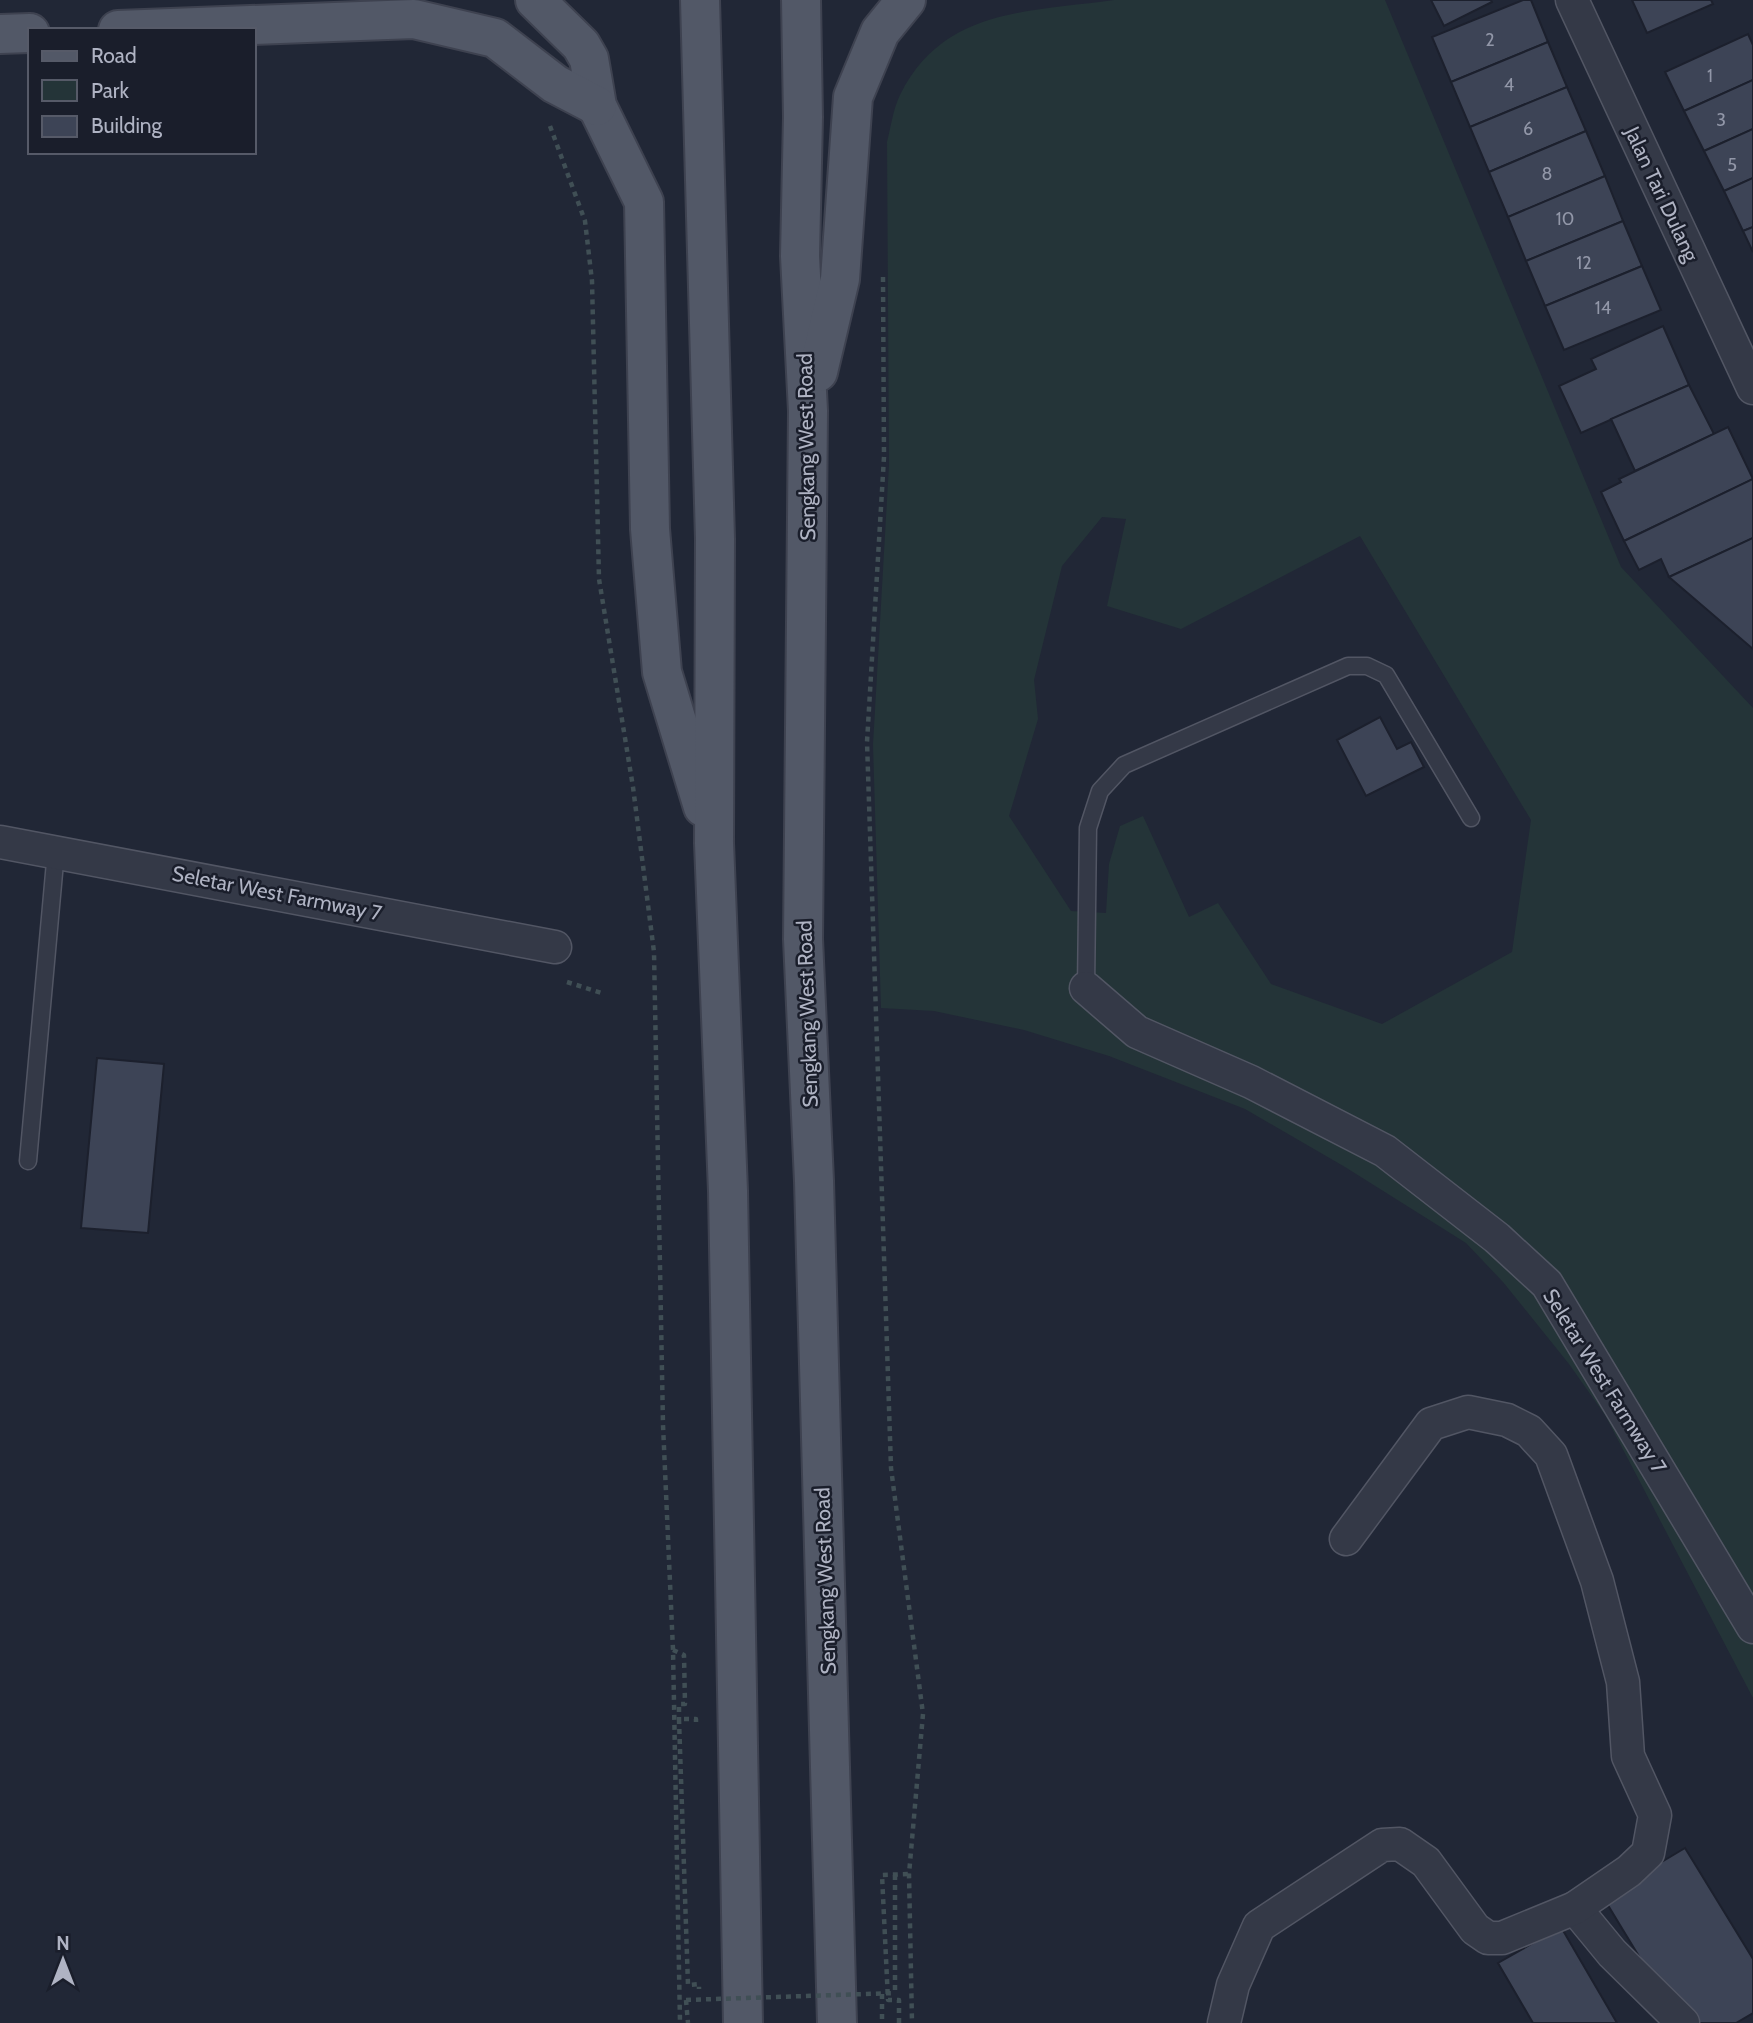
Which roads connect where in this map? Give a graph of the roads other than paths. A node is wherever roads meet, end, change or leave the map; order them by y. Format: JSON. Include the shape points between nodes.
{"nodes":[{"id":1,"x":535,"y":0,"type":"edge"},
{"id":2,"x":906,"y":0,"type":"edge"},
{"id":3,"x":1572,"y":0,"type":"edge"},
{"id":4,"x":700,"y":3,"type":"edge"},
{"id":5,"x":801,"y":3,"type":"edge"},
{"id":6,"x":172,"y":28,"type":"edge"},
{"id":7,"x":28,"y":33,"type":"edge"},
{"id":8,"x":0,"y":34,"type":"edge"},
{"id":9,"x":597,"y":106,"type":"junction"},
{"id":10,"x":1753,"y":388,"type":"edge"},
{"id":11,"x":808,"y":411,"type":"junction"},
{"id":12,"x":1471,"y":818,"type":"dead end"},
{"id":13,"x":0,"y":842,"type":"edge"},
{"id":14,"x":714,"y":843,"type":"junction"},
{"id":15,"x":56,"y":851,"type":"junction"},
{"id":16,"x":555,"y":947,"type":"dead end"},
{"id":17,"x":1086,"y":988,"type":"joint"},
{"id":18,"x":28,"y":1161,"type":"dead end"},
{"id":19,"x":1346,"y":1539,"type":"dead end"},
{"id":20,"x":1753,"y":1627,"type":"edge"},
{"id":21,"x":1575,"y":1908,"type":"junction"},
{"id":22,"x":743,"y":2023,"type":"edge"},
{"id":23,"x":837,"y":2023,"type":"edge"},
{"id":24,"x":1224,"y":2023,"type":"edge"},
{"id":25,"x":1683,"y":2023,"type":"edge"}],
"edges":[{"from":1,"to":9,"type":"main road","via":[[581,45],[589,59]]},
{"from":2,"to":11,"type":"main road","via":[[880,32],[853,97],[840,279]]},
{"from":3,"to":10,"type":"street","name":"Jalan Tari Dulang"},
{"from":4,"to":14,"type":"main road","via":[[715,539]]},
{"from":5,"to":11,"type":"main road","name":"Sengkang West Road","via":[[800,256]]},
{"from":6,"to":9,"type":"main road","via":[[414,19],[495,38],[555,84]]},
{"from":7,"to":8,"type":"main road"},
{"from":9,"to":14,"type":"main road","via":[[644,202],[650,529],[662,671]]},
{"from":11,"to":23,"type":"main road","name":"Sengkang West Road","via":[[803,939],[815,1209]]},
{"from":12,"to":17,"type":"lane","via":[[1386,675],[1367,666],[1348,666],[1124,765],[1100,790],[1088,828]]},
{"from":13,"to":15,"type":"street","name":"Seletar West Farmway 7"},
{"from":14,"to":22,"type":"main road","via":[[728,1204]]},
{"from":15,"to":16,"type":"street","name":"Seletar West Farmway 7"},
{"from":15,"to":18,"type":"lane"},
{"from":17,"to":20,"type":"street","name":"Seletar West Farmway 7","via":[[1137,1032],[1251,1082],[1385,1151],[1497,1238],[1547,1284]]},
{"from":19,"to":21,"type":"street","via":[[1431,1424],[1468,1412],[1507,1420],[1529,1430],[1551,1455],[1597,1581],[1623,1682],[1628,1756],[1655,1815],[1648,1853]]},
{"from":21,"to":24,"type":"street","via":[[1502,1938],[1488,1938],[1475,1929],[1426,1862],[1400,1844],[1382,1845],[1259,1926],[1233,1984]]},
{"from":21,"to":25,"type":"street","via":[[1612,1953]]}]}
